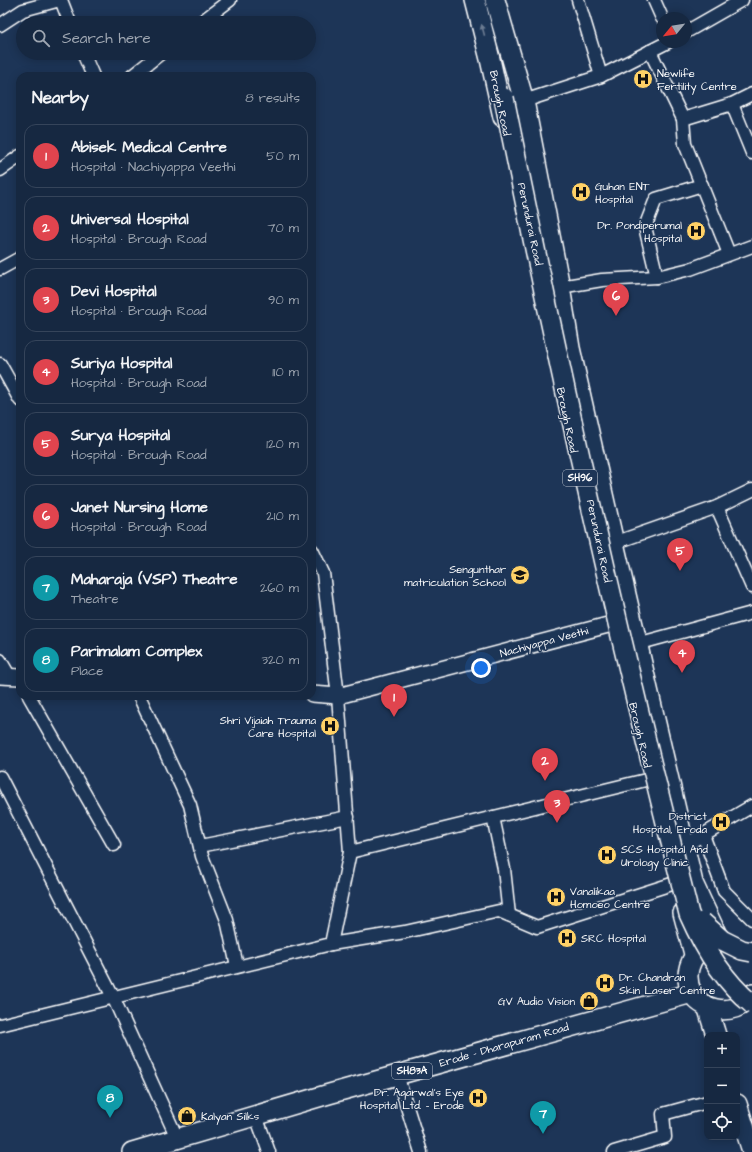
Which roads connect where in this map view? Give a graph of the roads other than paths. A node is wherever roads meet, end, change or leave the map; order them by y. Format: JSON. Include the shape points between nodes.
{"nodes":[{"id":1,"x":60,"y":0,"type":"edge"},
{"id":2,"x":230,"y":0,"type":"edge"},
{"id":3,"x":475,"y":0,"type":"edge"},
{"id":4,"x":495,"y":0,"type":"edge"},
{"id":5,"x":578,"y":0,"type":"edge"},
{"id":6,"x":654,"y":0,"type":"edge"},
{"id":7,"x":734,"y":2,"type":"edge"},
{"id":8,"x":20,"y":5,"type":"edge"},
{"id":9,"x":659,"y":12,"type":"edge"},
{"id":10,"x":67,"y":16,"type":"edge"},
{"id":11,"x":209,"y":16,"type":"edge"},
{"id":12,"x":0,"y":25,"type":"edge"},
{"id":13,"x":692,"y":28,"type":"edge"},
{"id":14,"x":656,"y":48,"type":"edge"},
{"id":15,"x":650,"y":51,"type":"junction"},
{"id":16,"x":490,"y":59,"type":"junction"},
{"id":17,"x":86,"y":60,"type":"edge"},
{"id":18,"x":152,"y":60,"type":"edge"},
{"id":19,"x":91,"y":72,"type":"edge"},
{"id":20,"x":137,"y":72,"type":"edge"},
{"id":21,"x":601,"y":76,"type":"junction"},
{"id":22,"x":752,"y":94,"type":"edge"},
{"id":23,"x":514,"y":98,"type":"junction"},
{"id":24,"x":732,"y":104,"type":"junction"},
{"id":25,"x":683,"y":118,"type":"junction"},
{"id":26,"x":752,"y":153,"type":"edge"},
{"id":27,"x":16,"y":159,"type":"edge"},
{"id":28,"x":0,"y":170,"type":"edge"},
{"id":29,"x":702,"y":185,"type":"junction"},
{"id":30,"x":752,"y":246,"type":"edge"},
{"id":31,"x":729,"y":254,"type":"junction"},
{"id":32,"x":16,"y":262,"type":"edge"},
{"id":33,"x":0,"y":269,"type":"edge"},
{"id":34,"x":657,"y":277,"type":"junction"},
{"id":35,"x":560,"y":287,"type":"junction"},
{"id":36,"x":0,"y":364,"type":"edge"},
{"id":37,"x":16,"y":393,"type":"edge"},
{"id":38,"x":752,"y":490,"type":"edge"},
{"id":39,"x":717,"y":507,"type":"junction"},
{"id":40,"x":614,"y":543,"type":"junction"},
{"id":41,"x":316,"y":558,"type":"edge"},
{"id":42,"x":752,"y":587,"type":"edge"},
{"id":43,"x":752,"y":613,"type":"edge"},
{"id":44,"x":632,"y":619,"type":"junction"},
{"id":45,"x":613,"y":624,"type":"junction"},
{"id":46,"x":637,"y":644,"type":"junction"},
{"id":47,"x":0,"y":660,"type":"edge"},
{"id":48,"x":14,"y":677,"type":"edge"},
{"id":49,"x":316,"y":694,"type":"edge"},
{"id":50,"x":338,"y":696,"type":"junction"},
{"id":51,"x":31,"y":700,"type":"edge"},
{"id":52,"x":141,"y":700,"type":"edge"},
{"id":53,"x":0,"y":777,"type":"edge"},
{"id":54,"x":650,"y":779,"type":"junction"},
{"id":55,"x":752,"y":806,"type":"edge"},
{"id":56,"x":348,"y":817,"type":"junction"},
{"id":57,"x":493,"y":817,"type":"junction"},
{"id":58,"x":703,"y":835,"type":"junction"},
{"id":59,"x":114,"y":844,"type":"dead end"},
{"id":60,"x":200,"y":846,"type":"junction"},
{"id":61,"x":684,"y":846,"type":"junction"},
{"id":62,"x":350,"y":852,"type":"junction"},
{"id":63,"x":675,"y":883,"type":"junction"},
{"id":64,"x":509,"y":915,"type":"junction"},
{"id":65,"x":752,"y":919,"type":"edge"},
{"id":66,"x":702,"y":922,"type":"junction"},
{"id":67,"x":719,"y":939,"type":"junction"},
{"id":68,"x":331,"y":944,"type":"junction"},
{"id":69,"x":752,"y":952,"type":"edge"},
{"id":70,"x":694,"y":954,"type":"junction"},
{"id":71,"x":752,"y":956,"type":"edge"},
{"id":72,"x":237,"y":966,"type":"junction"},
{"id":73,"x":692,"y":993,"type":"junction"},
{"id":74,"x":113,"y":997,"type":"junction"},
{"id":75,"x":750,"y":1001,"type":"edge"},
{"id":76,"x":707,"y":1006,"type":"junction"},
{"id":77,"x":0,"y":1025,"type":"edge"},
{"id":78,"x":715,"y":1032,"type":"edge"},
{"id":79,"x":396,"y":1075,"type":"junction"},
{"id":80,"x":704,"y":1103,"type":"edge"},
{"id":81,"x":740,"y":1113,"type":"edge"},
{"id":82,"x":256,"y":1116,"type":"junction"},
{"id":83,"x":178,"y":1140,"type":"junction"},
{"id":84,"x":752,"y":1151,"type":"edge"},
{"id":85,"x":132,"y":1152,"type":"edge"},
{"id":86,"x":269,"y":1152,"type":"edge"},
{"id":87,"x":421,"y":1152,"type":"edge"},
{"id":88,"x":614,"y":1152,"type":"edge"}],
"edges":[{"from":1,"to":8,"type":"street"},
{"from":1,"to":10,"type":"street"},
{"from":2,"to":11,"type":"street"},
{"from":16,"to":3,"type":"main road","name":"Brough Road","number":"SH96","one_way":true},
{"from":4,"to":23,"type":"main road","name":"Perundurai Road","number":"SH96","via":[[509,48]]},
{"from":5,"to":21,"type":"street"},
{"from":6,"to":9,"type":"street"},
{"from":7,"to":13,"type":"street"},
{"from":8,"to":12,"type":"street"},
{"from":14,"to":15,"type":"street"},
{"from":15,"to":21,"type":"street"},
{"from":15,"to":25,"type":"street"},
{"from":16,"to":23,"type":"main road","name":"Perundurai Road","number":"SH96"},
{"from":16,"to":45,"type":"main road","name":"Brough Road","number":"SH96"},
{"from":17,"to":19,"type":"street"},
{"from":18,"to":20,"type":"street"},
{"from":21,"to":23,"type":"street"},
{"from":22,"to":24,"type":"street"},
{"from":23,"to":35,"type":"main road","name":"Brough Road","number":"SH96"},
{"from":23,"to":66,"type":"main road","name":"Perundurai Road","number":"SH96","via":[[584,443],[678,838]]},
{"from":23,"to":75,"type":"main road","name":"Perundurai Road","number":"SH96","bridge":true,"via":[[533,240],[610,592],[689,914],[716,964],[741,996]]},
{"from":24,"to":25,"type":"street"},
{"from":24,"to":26,"type":"street"},
{"from":25,"to":29,"type":"street","via":[[685,144]]},
{"from":27,"to":28,"type":"street"},
{"from":29,"to":31,"type":"street"},
{"from":29,"to":34,"type":"street","via":[[656,199],[645,227]]},
{"from":30,"to":31,"type":"street"},
{"from":31,"to":34,"type":"street","via":[[690,269]]},
{"from":32,"to":33,"type":"street"},
{"from":34,"to":35,"type":"street","via":[[602,280]]},
{"from":35,"to":40,"type":"main road","name":"Brough Road","number":"SH96","via":[[570,348]]},
{"from":36,"to":37,"type":"street"},
{"from":38,"to":39,"type":"street"},
{"from":39,"to":40,"type":"street"},
{"from":39,"to":42,"type":"street"},
{"from":40,"to":44,"type":"main road","name":"Brough Road","number":"SH96"},
{"from":41,"to":50,"type":"street","via":[[323,573]]},
{"from":43,"to":46,"type":"street"},
{"from":44,"to":45,"type":"street","name":"Nachiyappa Veethi"},
{"from":44,"to":46,"type":"main road","name":"Brough Road","number":"SH96"},
{"from":45,"to":50,"type":"street","name":"Nachiyappa Veethi"},
{"from":45,"to":54,"type":"main road","name":"Brough Road","number":"SH96"},
{"from":46,"to":61,"type":"main road","name":"Brough Road","number":"SH96"},
{"from":47,"to":48,"type":"street"},
{"from":49,"to":50,"type":"street","name":"Nachiyappa Veethi"},
{"from":50,"to":56,"type":"street"},
{"from":51,"to":59,"type":"street"},
{"from":52,"to":60,"type":"street","via":[[190,805]]},
{"from":53,"to":74,"type":"street"},
{"from":54,"to":57,"type":"street"},
{"from":54,"to":63,"type":"main road","name":"Brough Road","number":"SH96"},
{"from":55,"to":58,"type":"street"},
{"from":56,"to":60,"type":"street"},
{"from":56,"to":62,"type":"street"},
{"from":57,"to":62,"type":"street"},
{"from":57,"to":64,"type":"street","via":[[504,869]]},
{"from":58,"to":61,"type":"street"},
{"from":58,"to":65,"type":"street","via":[[724,891]]},
{"from":60,"to":72,"type":"street","via":[[227,920]]},
{"from":61,"to":67,"type":"main road","name":"Brough Road","number":"SH96","via":[[693,883]]},
{"from":62,"to":68,"type":"street"},
{"from":63,"to":64,"type":"street","via":[[537,927]]},
{"from":63,"to":70,"type":"main road","name":"Brough Road","number":"SH96"},
{"from":64,"to":68,"type":"street","via":[[499,911],[405,932]]},
{"from":66,"to":69,"type":"main road","bridge":true,"via":[[722,940]]},
{"from":66,"to":75,"type":"main road","name":"Perundurai Road","number":"SH96","via":[[718,956],[746,989]]},
{"from":67,"to":70,"type":"main road","via":[[703,946]]},
{"from":67,"to":71,"type":"main road","via":[[738,943]]},
{"from":68,"to":72,"type":"street"},
{"from":70,"to":73,"type":"main road","via":[[689,965],[688,977]]},
{"from":72,"to":74,"type":"street"},
{"from":73,"to":76,"type":"main road"},
{"from":73,"to":79,"type":"main road","name":"Erode - Dharapuram Road","number":"SH83A"},
{"from":74,"to":77,"type":"street"},
{"from":74,"to":83,"type":"street"},
{"from":75,"to":76,"type":"main road","via":[[728,1010]]},
{"from":76,"to":78,"type":"main road"},
{"from":79,"to":82,"type":"main road","name":"Erode - Dharapuram Road","number":"SH83A"},
{"from":79,"to":87,"type":"street"},
{"from":80,"to":88,"type":"street","via":[[663,1114],[665,1137]]},
{"from":81,"to":84,"type":"main road"},
{"from":82,"to":83,"type":"main road","name":"Erode - Dharapuram Road","number":"SH83A"},
{"from":82,"to":86,"type":"street"},
{"from":83,"to":85,"type":"main road","name":"Erode - Dharapuram Road","number":"SH83A"}]}
